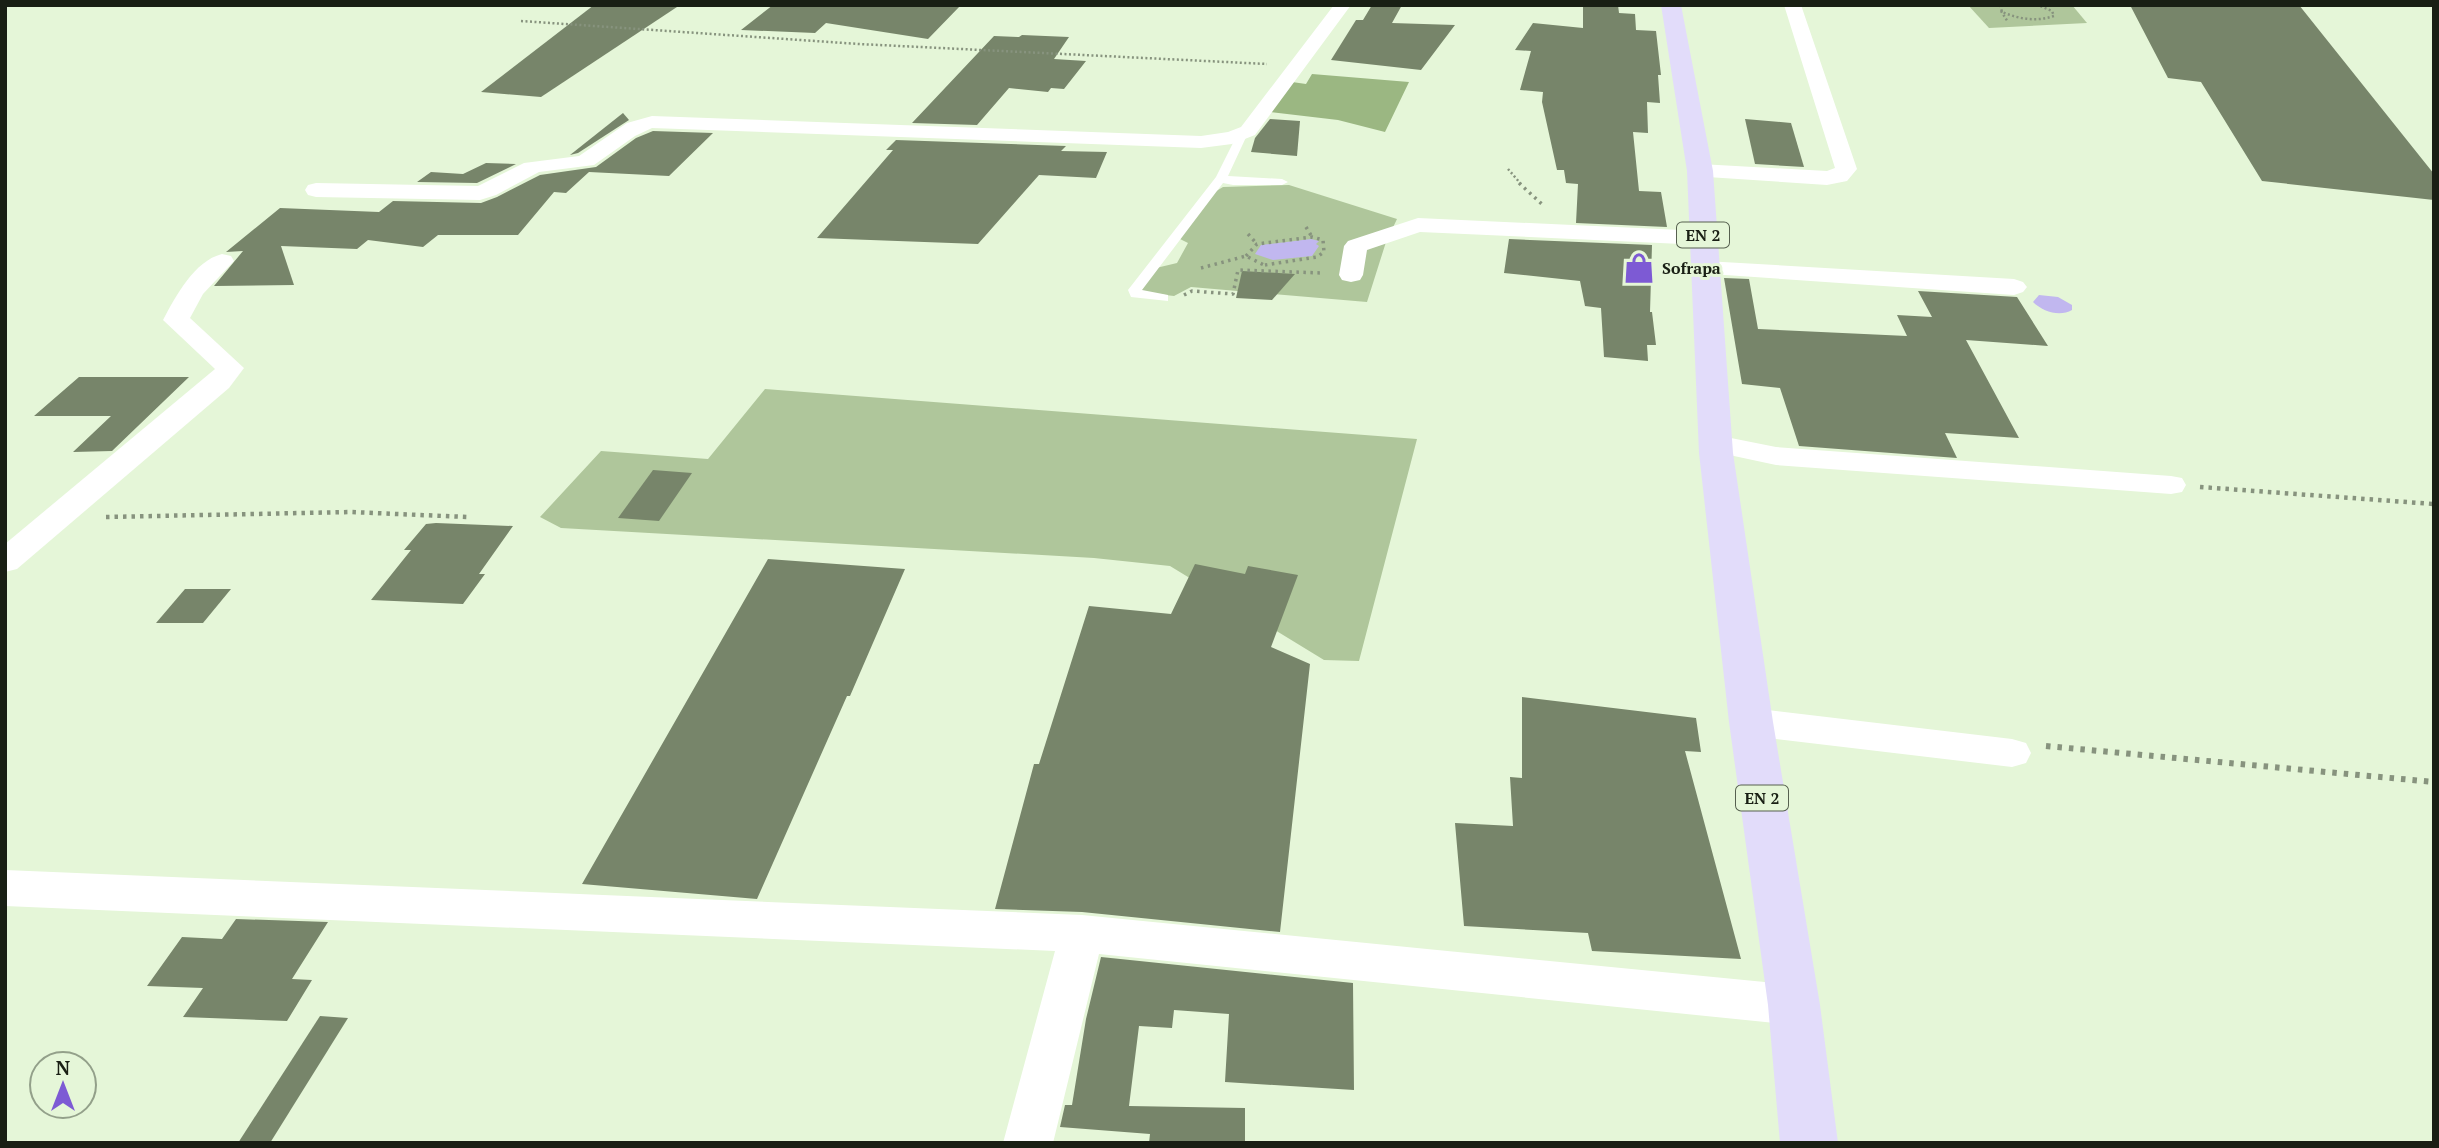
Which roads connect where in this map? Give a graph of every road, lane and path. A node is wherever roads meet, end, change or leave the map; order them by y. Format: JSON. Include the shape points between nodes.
{"nodes":[{"id":1,"x":1343,"y":5,"type":"edge"},
{"id":2,"x":1671,"y":5,"type":"edge"},
{"id":3,"x":1792,"y":5,"type":"edge"},
{"id":4,"x":2038,"y":5,"type":"edge"},
{"id":5,"x":1998,"y":6,"type":"edge"},
{"id":6,"x":521,"y":21,"type":"dead end"},
{"id":7,"x":2008,"y":22,"type":"dead end"},
{"id":8,"x":1299,"y":63,"type":"junction"},
{"id":9,"x":1243,"y":133,"type":"junction"},
{"id":10,"x":1508,"y":169,"type":"dead end"},
{"id":11,"x":1700,"y":171,"type":"junction"},
{"id":12,"x":1221,"y":178,"type":"junction"},
{"id":13,"x":1282,"y":182,"type":"dead end"},
{"id":14,"x":316,"y":190,"type":"dead end"},
{"id":15,"x":1306,"y":227,"type":"dead end"},
{"id":16,"x":1573,"y":232,"type":"junction"},
{"id":17,"x":1248,"y":234,"type":"dead end"},
{"id":18,"x":1312,"y":237,"type":"junction"},
{"id":19,"x":1703,"y":238,"type":"junction"},
{"id":20,"x":1257,"y":244,"type":"junction"},
{"id":21,"x":1247,"y":256,"type":"junction"},
{"id":22,"x":222,"y":261,"type":"dead end"},
{"id":23,"x":1265,"y":265,"type":"junction"},
{"id":24,"x":1201,"y":268,"type":"dead end"},
{"id":25,"x":1705,"y":268,"type":"junction"},
{"id":26,"x":1266,"y":271,"type":"junction"},
{"id":27,"x":1351,"y":275,"type":"joint"},
{"id":28,"x":2014,"y":287,"type":"dead end"},
{"id":29,"x":1163,"y":298,"type":"joint"},
{"id":30,"x":1716,"y":444,"type":"junction"},
{"id":31,"x":2171,"y":485,"type":"joint"},
{"id":32,"x":2434,"y":504,"type":"edge"},
{"id":33,"x":467,"y":517,"type":"dead end"},
{"id":34,"x":47,"y":526,"type":"junction"},
{"id":35,"x":5,"y":561,"type":"edge"},
{"id":36,"x":1751,"y":722,"type":"junction"},
{"id":37,"x":2012,"y":753,"type":"joint"},
{"id":38,"x":2434,"y":782,"type":"edge"},
{"id":39,"x":5,"y":888,"type":"edge"},
{"id":40,"x":1082,"y":934,"type":"junction"},
{"id":41,"x":1794,"y":1005,"type":"junction"},
{"id":42,"x":1028,"y":1143,"type":"edge"},
{"id":43,"x":1809,"y":1143,"type":"edge"}],
"edges":[{"from":1,"to":8,"type":"street"},
{"from":2,"to":11,"type":"main road","number":"EN 2"},
{"from":3,"to":11,"type":"street","via":[[1846,169],[1827,178]]},
{"from":4,"to":5,"type":"path","via":[[2054,16],[2025,19]]},
{"from":5,"to":7,"type":"path"},
{"from":6,"to":8,"type":"path","via":[[958,49]]},
{"from":8,"to":9,"type":"street"},
{"from":9,"to":12,"type":"lane"},
{"from":9,"to":14,"type":"street","via":[[1201,142],[652,122],[631,128],[592,158],[537,166],[480,193]]},
{"from":10,"to":16,"type":"path"},
{"from":11,"to":19,"type":"main road","number":"EN 2"},
{"from":12,"to":13,"type":"lane"},
{"from":12,"to":29,"type":"lane","via":[[1135,290],[1136,294]]},
{"from":15,"to":18,"type":"path"},
{"from":16,"to":19,"type":"street"},
{"from":16,"to":27,"type":"street","via":[[1418,225],[1356,246]]},
{"from":17,"to":20,"type":"path"},
{"from":18,"to":20,"type":"path"},
{"from":18,"to":23,"type":"path","via":[[1323,240],[1324,252],[1317,257]]},
{"from":19,"to":25,"type":"main road","number":"EN 2"},
{"from":20,"to":21,"type":"path"},
{"from":21,"to":23,"type":"path"},
{"from":21,"to":24,"type":"path"},
{"from":22,"to":34,"type":"street","via":[[192,290],[176,320],[230,368]]},
{"from":23,"to":26,"type":"path"},
{"from":25,"to":28,"type":"street"},
{"from":25,"to":30,"type":"main road","number":"EN 2"},
{"from":26,"to":27,"type":"path"},
{"from":26,"to":29,"type":"path","via":[[1238,270],[1233,294],[1192,291],[1174,299]]},
{"from":30,"to":31,"type":"street","via":[[1776,456]]},
{"from":30,"to":36,"type":"main road","number":"EN 2"},
{"from":31,"to":32,"type":"path"},
{"from":33,"to":34,"type":"path","via":[[351,512],[76,517]]},
{"from":34,"to":35,"type":"street"},
{"from":36,"to":37,"type":"street"},
{"from":36,"to":41,"type":"main road","number":"EN 2"},
{"from":37,"to":38,"type":"path","via":[[2029,744]]},
{"from":39,"to":40,"type":"street"},
{"from":40,"to":41,"type":"street"},
{"from":40,"to":42,"type":"street"},
{"from":41,"to":43,"type":"main road","number":"EN 2"}]}
